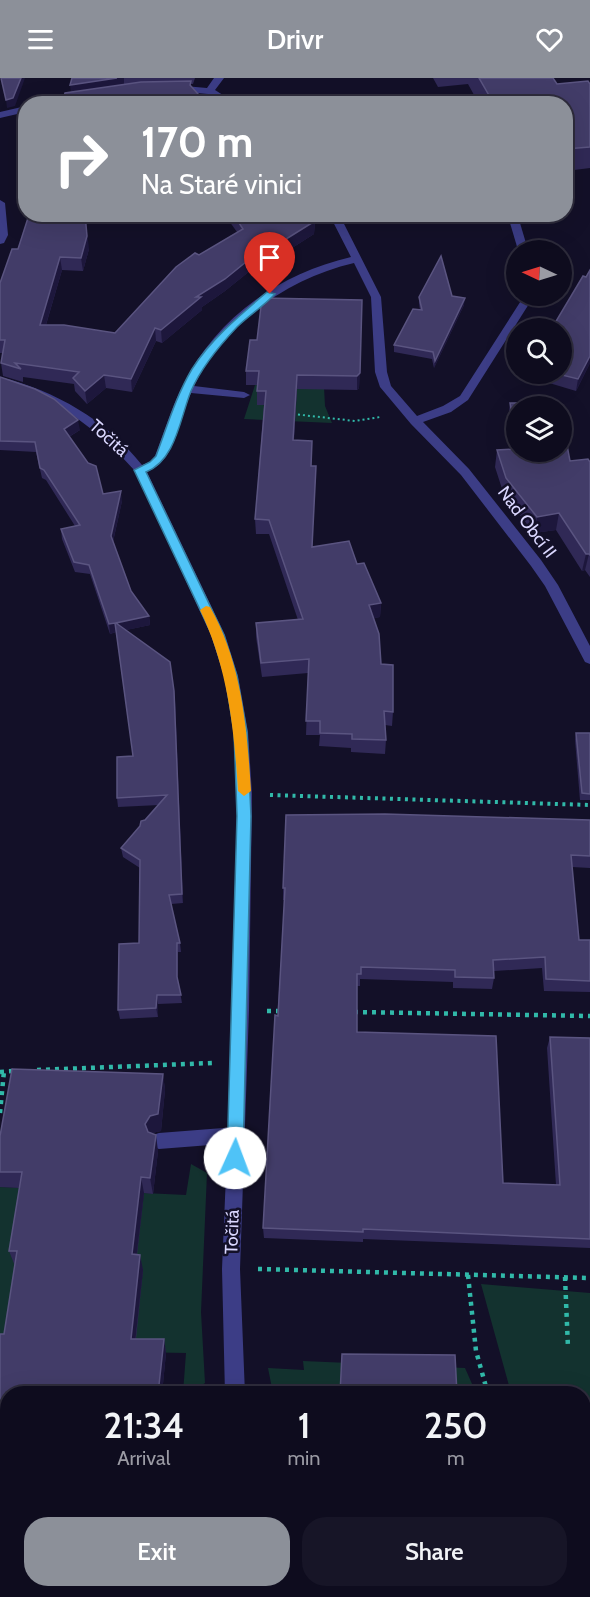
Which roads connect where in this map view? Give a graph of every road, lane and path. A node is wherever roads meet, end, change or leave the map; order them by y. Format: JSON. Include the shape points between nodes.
{"nodes":[{"id":1,"x":219,"y":78,"type":"edge"},
{"id":2,"x":160,"y":88,"type":"edge"},
{"id":3,"x":210,"y":91,"type":"junction"},
{"id":4,"x":219,"y":96,"type":"edge"},
{"id":5,"x":18,"y":111,"type":"edge"},
{"id":6,"x":0,"y":115,"type":"edge"},
{"id":7,"x":0,"y":203,"type":"edge"},
{"id":8,"x":337,"y":222,"type":"edge"},
{"id":9,"x":515,"y":223,"type":"dead end"},
{"id":10,"x":520,"y":240,"type":"edge"},
{"id":11,"x":0,"y":242,"type":"edge"},
{"id":12,"x":357,"y":260,"type":"junction"},
{"id":13,"x":523,"y":306,"type":"edge"},
{"id":14,"x":0,"y":380,"type":"edge"},
{"id":15,"x":187,"y":389,"type":"junction"},
{"id":16,"x":244,"y":395,"type":"dead end"},
{"id":17,"x":284,"y":414,"type":"edge"},
{"id":18,"x":415,"y":421,"type":"junction"},
{"id":19,"x":140,"y":470,"type":"junction"},
{"id":20,"x":590,"y":659,"type":"edge"},
{"id":21,"x":244,"y":794,"type":"junction"},
{"id":22,"x":590,"y":805,"type":"edge"},
{"id":23,"x":240,"y":1010,"type":"junction"},
{"id":24,"x":287,"y":1011,"type":"edge"},
{"id":25,"x":345,"y":1012,"type":"edge"},
{"id":26,"x":590,"y":1016,"type":"edge"},
{"id":27,"x":238,"y":1062,"type":"junction"},
{"id":28,"x":27,"y":1070,"type":"edge"},
{"id":29,"x":16,"y":1071,"type":"edge"},
{"id":30,"x":2,"y":1072,"type":"edge"},
{"id":31,"x":0,"y":1113,"type":"edge"},
{"id":32,"x":236,"y":1136,"type":"junction"},
{"id":33,"x":159,"y":1141,"type":"edge"},
{"id":34,"x":231,"y":1269,"type":"junction"},
{"id":35,"x":468,"y":1275,"type":"junction"},
{"id":36,"x":565,"y":1277,"type":"junction"},
{"id":37,"x":590,"y":1278,"type":"edge"},
{"id":38,"x":568,"y":1348,"type":"dead end"},
{"id":39,"x":235,"y":1386,"type":"edge"},
{"id":40,"x":486,"y":1386,"type":"edge"}],
"edges":[{"from":1,"to":3,"type":"street"},
{"from":2,"to":3,"type":"street"},
{"from":3,"to":4,"type":"street"},
{"from":5,"to":6,"type":"street"},
{"from":7,"to":11,"type":"street"},
{"from":8,"to":12,"type":"street","name":"Nad Obcí II"},
{"from":9,"to":10,"type":"street"},
{"from":12,"to":15,"type":"street","via":[[307,273],[260,301],[224,335]]},
{"from":12,"to":18,"type":"street","name":"Nad Obcí II","via":[[378,306],[383,379],[391,396]]},
{"from":13,"to":18,"type":"street","via":[[464,398]]},
{"from":14,"to":19,"type":"street","name":"Točitá","via":[[45,395],[78,412],[110,436]]},
{"from":15,"to":16,"type":"street"},
{"from":15,"to":19,"type":"street","via":[[161,457]]},
{"from":17,"to":18,"type":"path","via":[[355,421],[378,416]]},
{"from":18,"to":20,"type":"street","name":"Nad Obcí II","via":[[465,472],[536,563]]},
{"from":19,"to":21,"type":"street","name":"Točitá","via":[[221,644],[241,732]]},
{"from":21,"to":22,"type":"path"},
{"from":21,"to":23,"type":"street","name":"Točitá"},
{"from":23,"to":24,"type":"path"},
{"from":23,"to":27,"type":"street","name":"Točitá"},
{"from":25,"to":26,"type":"path"},
{"from":27,"to":28,"type":"path"},
{"from":27,"to":32,"type":"street","name":"Točitá"},
{"from":29,"to":30,"type":"path"},
{"from":30,"to":31,"type":"path"},
{"from":32,"to":33,"type":"street"},
{"from":32,"to":34,"type":"street","name":"Točitá"},
{"from":34,"to":35,"type":"path"},
{"from":34,"to":39,"type":"street","name":"Točitá"},
{"from":35,"to":36,"type":"path"},
{"from":35,"to":40,"type":"path","via":[[476,1351]]},
{"from":36,"to":37,"type":"path"},
{"from":36,"to":38,"type":"path"}]}
